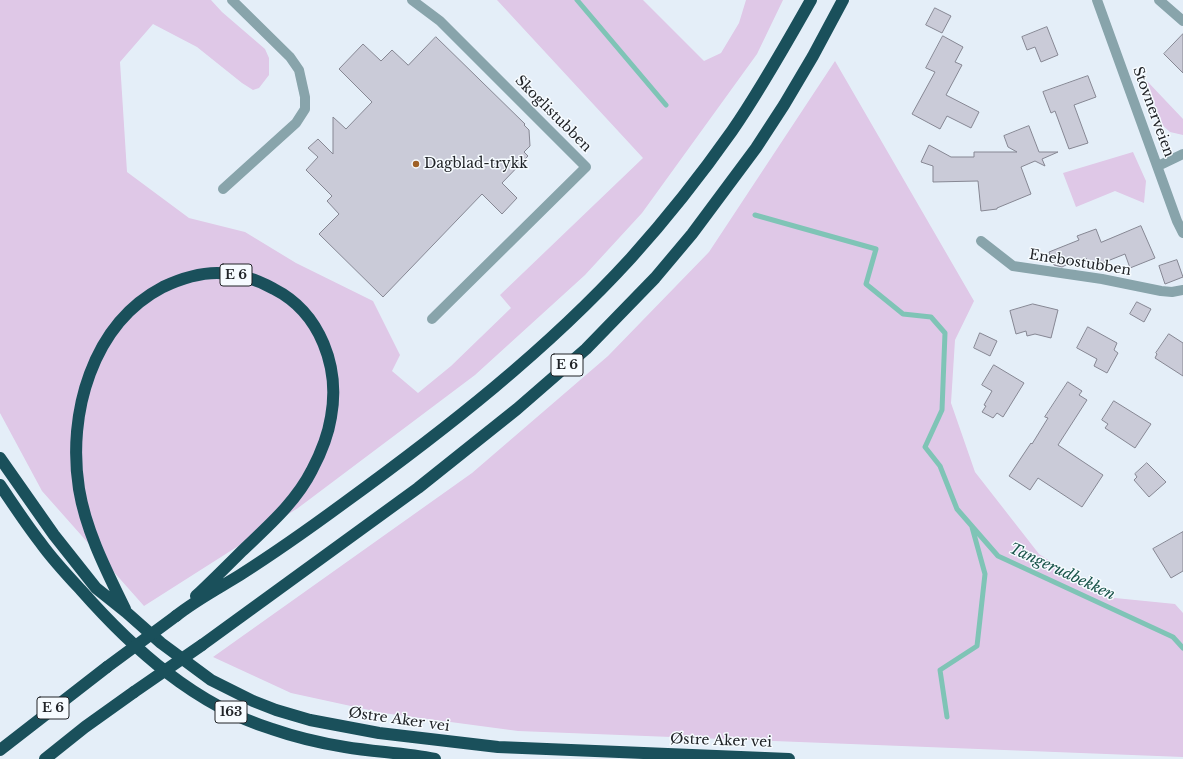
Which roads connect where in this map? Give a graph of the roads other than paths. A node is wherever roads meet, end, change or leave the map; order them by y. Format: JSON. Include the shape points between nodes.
{"nodes":[{"id":1,"x":232,"y":0,"type":"edge"},
{"id":2,"x":412,"y":0,"type":"edge"},
{"id":3,"x":811,"y":0,"type":"edge"},
{"id":4,"x":843,"y":0,"type":"edge"},
{"id":5,"x":1097,"y":0,"type":"edge"},
{"id":6,"x":1159,"y":0,"type":"edge"},
{"id":7,"x":1183,"y":21,"type":"edge"},
{"id":8,"x":1183,"y":154,"type":"edge"},
{"id":9,"x":1158,"y":166,"type":"junction"},
{"id":10,"x":223,"y":189,"type":"dead end"},
{"id":11,"x":1183,"y":233,"type":"edge"},
{"id":12,"x":981,"y":241,"type":"dead end"},
{"id":13,"x":1183,"y":290,"type":"edge"},
{"id":14,"x":432,"y":319,"type":"dead end"},
{"id":15,"x":0,"y":458,"type":"edge"},
{"id":16,"x":0,"y":485,"type":"edge"},
{"id":17,"x":126,"y":612,"type":"junction"},
{"id":18,"x":179,"y":614,"type":"junction"},
{"id":19,"x":0,"y":750,"type":"edge"},
{"id":20,"x":45,"y":759,"type":"edge"},
{"id":21,"x":435,"y":759,"type":"edge"},
{"id":22,"x":789,"y":759,"type":"edge"}],
"edges":[{"from":1,"to":10,"type":"street","via":[[290,57],[299,70],[305,109],[296,123]]},
{"from":2,"to":14,"type":"street","name":"Skoglistubben","via":[[440,22],[586,167]]},
{"from":3,"to":18,"type":"highway","number":"E 6","via":[[760,88],[699,176],[632,257],[564,326],[427,442],[286,544]]},
{"from":4,"to":20,"type":"highway","number":"E 6","bridge":true,"via":[[814,56],[756,148],[697,228],[655,278],[586,349],[517,410],[418,488],[85,727]]},
{"from":5,"to":9,"type":"street","name":"Stovnerveien"},
{"from":6,"to":7,"type":"street"},
{"from":8,"to":9,"type":"street"},
{"from":9,"to":11,"type":"street","name":"Stovnerveien"},
{"from":12,"to":13,"type":"street","name":"Enebostubben","via":[[1013,266],[1162,291]]},
{"from":15,"to":17,"type":"highway","name":"Østre Aker vei","number":"163","via":[[65,550],[96,588]]},
{"from":16,"to":21,"type":"highway","number":"163","via":[[40,542],[109,622],[175,680],[221,708],[270,729],[344,747]]},
{"from":17,"to":18,"type":"highway","number":"E 6","via":[[95,547],[79,490],[76,442],[88,379],[112,332],[127,313],[149,294],[181,279],[210,273],[228,273],[255,280],[278,291],[298,305],[315,326],[330,364],[332,417],[320,454],[300,490],[282,513]]},
{"from":17,"to":22,"type":"highway","name":"Østre Aker vei","number":"163","via":[[161,643],[211,680],[253,701],[310,720],[407,737],[498,747]]},
{"from":18,"to":19,"type":"highway","number":"E 6","bridge":true}]}
